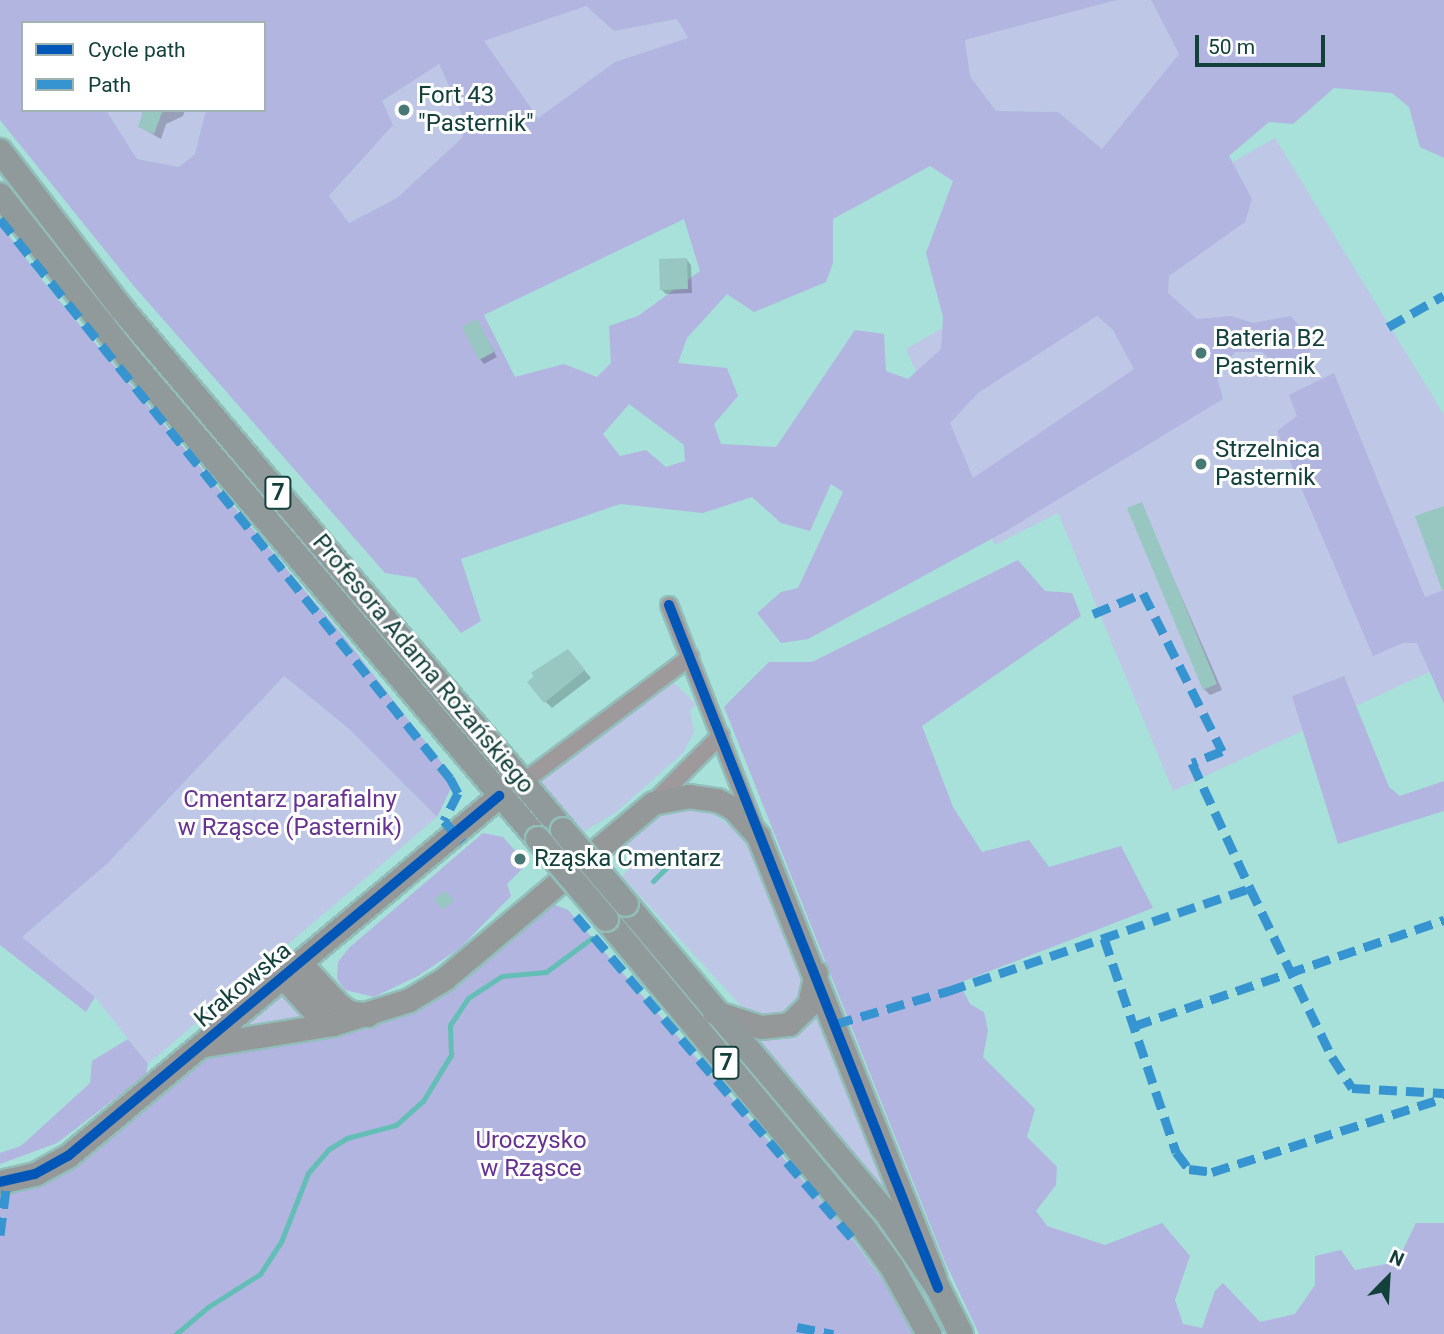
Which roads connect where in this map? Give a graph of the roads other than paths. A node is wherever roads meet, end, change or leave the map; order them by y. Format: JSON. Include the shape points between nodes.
{"nodes":[{"id":1,"x":0,"y":151,"type":"edge"},
{"id":2,"x":0,"y":195,"type":"edge"},
{"id":3,"x":669,"y":604,"type":"dead end"},
{"id":4,"x":690,"y":657,"type":"junction"},
{"id":5,"x":721,"y":735,"type":"junction"},
{"id":6,"x":523,"y":782,"type":"junction"},
{"id":7,"x":499,"y":796,"type":"junction"},
{"id":8,"x":653,"y":803,"type":"junction"},
{"id":9,"x":758,"y":836,"type":"junction"},
{"id":10,"x":293,"y":971,"type":"junction"},
{"id":11,"x":816,"y":972,"type":"junction"},
{"id":12,"x":714,"y":1012,"type":"junction"},
{"id":13,"x":368,"y":1015,"type":"junction"},
{"id":14,"x":333,"y":1024,"type":"junction"},
{"id":15,"x":205,"y":1045,"type":"junction"},
{"id":16,"x":0,"y":1182,"type":"edge"},
{"id":17,"x":938,"y":1288,"type":"junction"},
{"id":18,"x":929,"y":1334,"type":"edge"},
{"id":19,"x":961,"y":1334,"type":"edge"}],
"edges":[{"from":1,"to":6,"type":"main road","name":"Profesora Adama Rożańskiego","number":"7","via":[[121,308]]},
{"from":2,"to":7,"type":"main road","name":"Profesora Adama Rożańskiego","number":"7","via":[[127,356]]},
{"from":3,"to":4,"type":"street"},
{"from":4,"to":5,"type":"street"},
{"from":4,"to":6,"type":"street"},
{"from":5,"to":8,"type":"street"},
{"from":5,"to":9,"type":"street"},
{"from":6,"to":12,"type":"main road","name":"Profesora Adama Rożańskiego","number":"7","bridge":true},
{"from":7,"to":10,"type":"street","name":"Krakowska"},
{"from":7,"to":18,"type":"main road","name":"Profesora Adama Rożańskiego","number":"7","bridge":true,"via":[[846,1207],[892,1267]]},
{"from":8,"to":9,"type":"street","via":[[688,796],[717,800],[733,808]]},
{"from":8,"to":13,"type":"street","via":[[444,979],[403,1003]]},
{"from":9,"to":11,"type":"street"},
{"from":10,"to":13,"type":"street","via":[[349,1012]]},
{"from":10,"to":14,"type":"street","via":[[317,1014]]},
{"from":10,"to":15,"type":"street","name":"Krakowska"},
{"from":11,"to":12,"type":"street","via":[[809,1005],[789,1024],[761,1027]]},
{"from":11,"to":17,"type":"street"},
{"from":12,"to":17,"type":"main road","name":"Profesora Adama Rożańskiego","number":"7","via":[[853,1173]]},
{"from":13,"to":14,"type":"street"},
{"from":14,"to":15,"type":"street"},
{"from":15,"to":16,"type":"street","name":"Krakowska","via":[[58,1163]]},
{"from":17,"to":19,"type":"main road","number":"7"}]}
